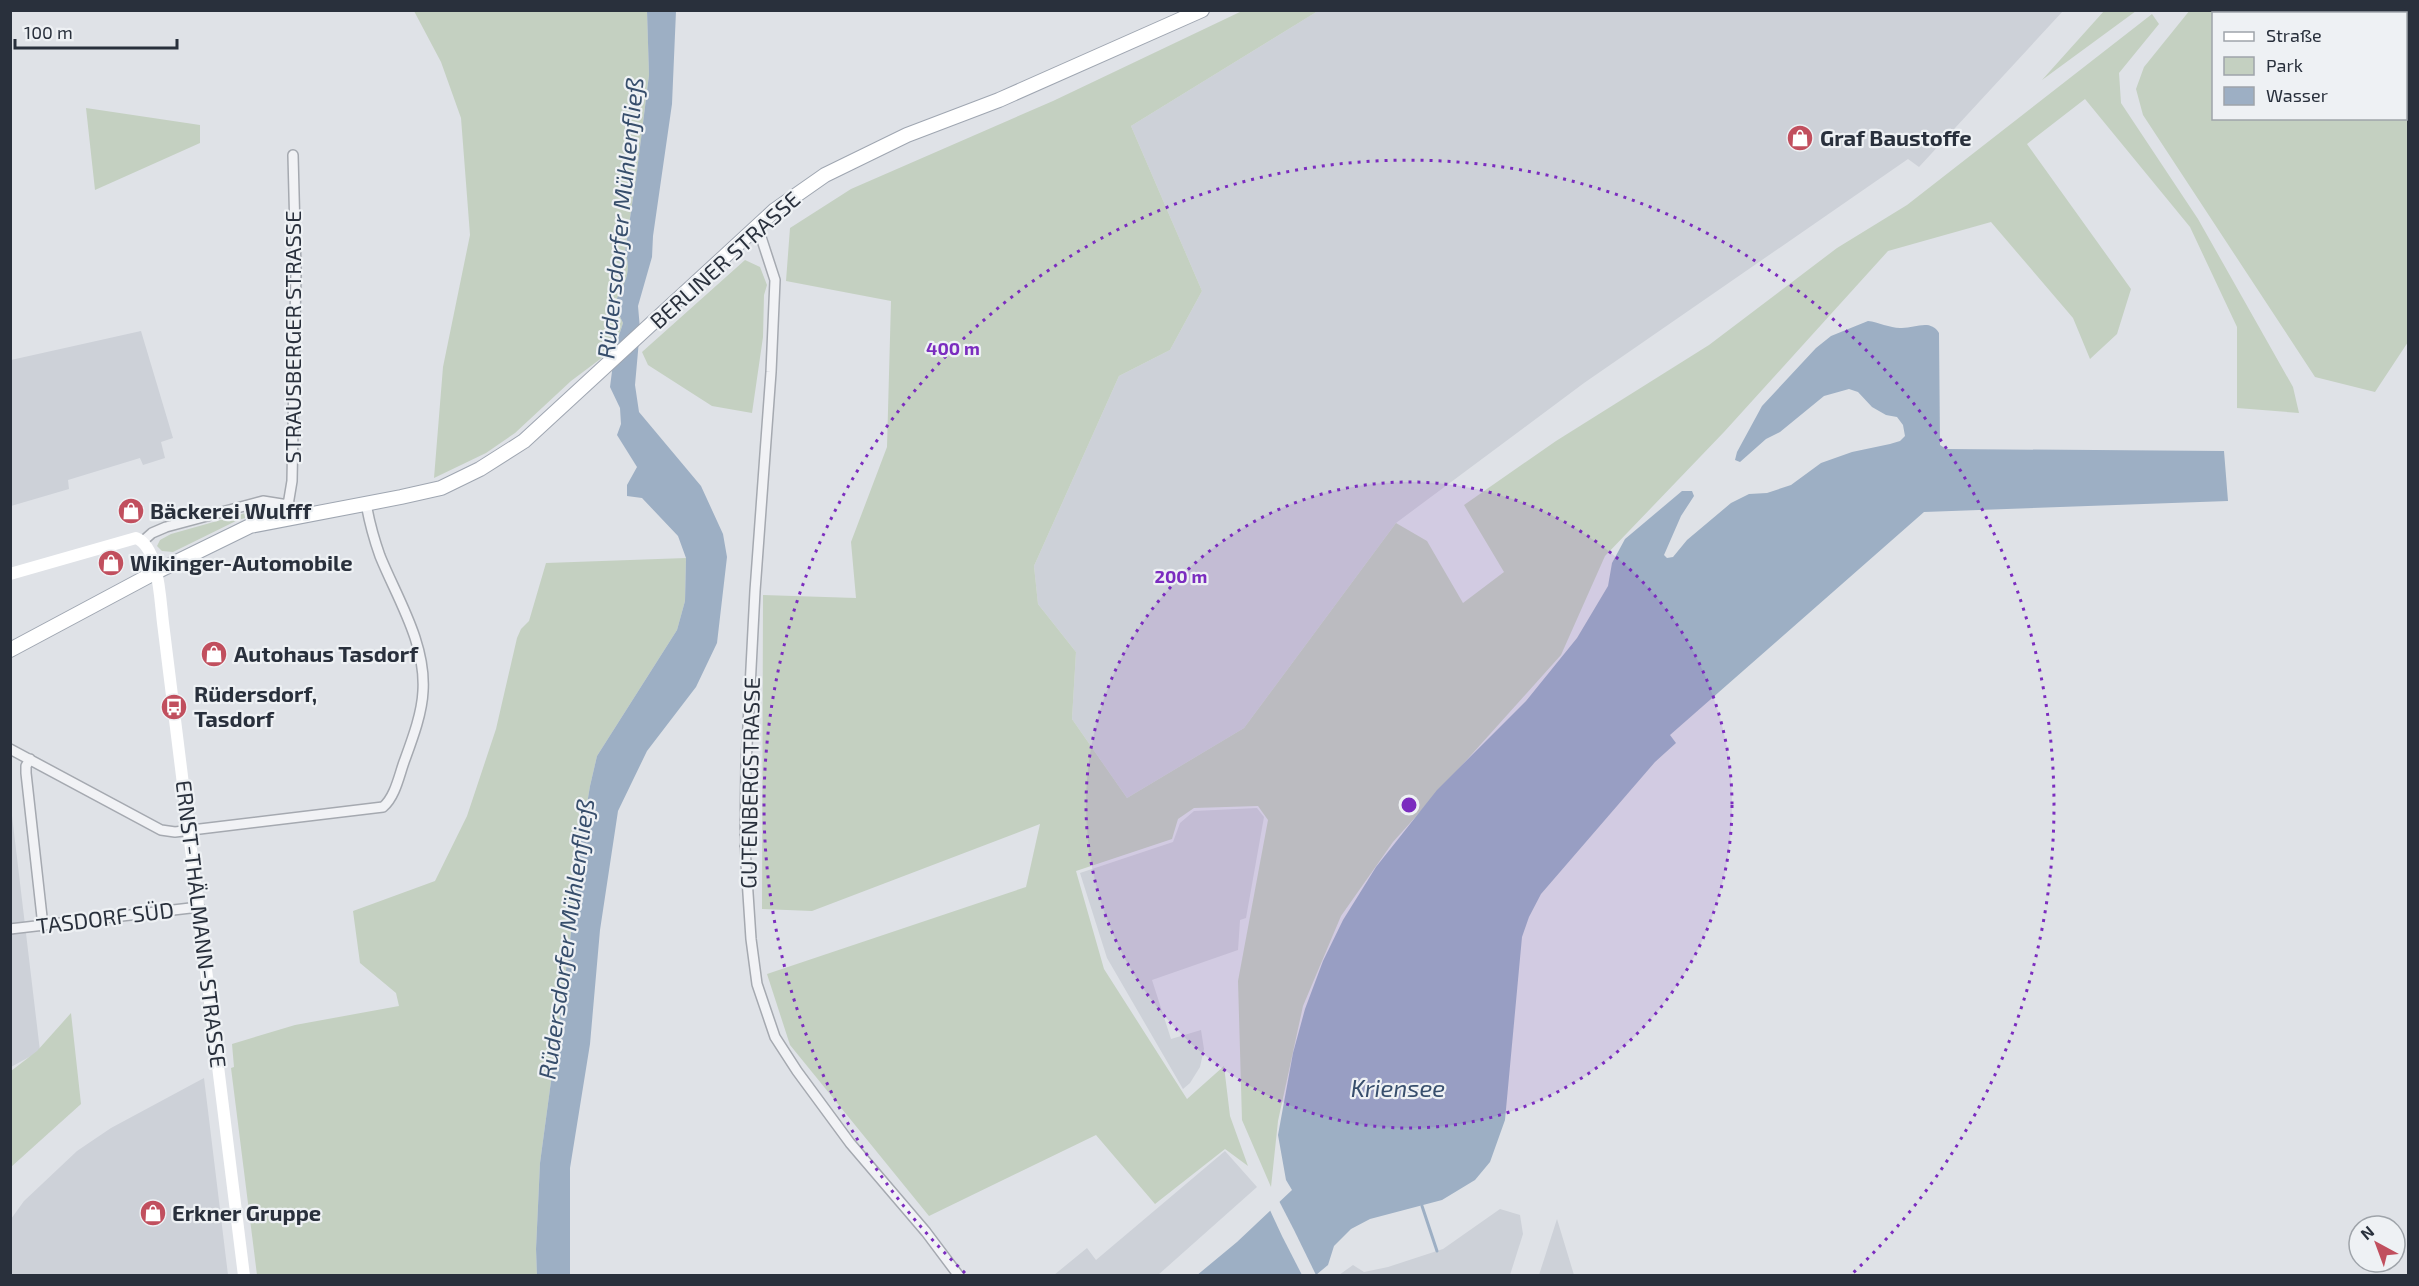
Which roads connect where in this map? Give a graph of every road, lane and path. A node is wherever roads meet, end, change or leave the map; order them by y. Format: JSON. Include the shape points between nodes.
{"nodes":[{"id":1,"x":1202,"y":10,"type":"edge"},
{"id":2,"x":293,"y":155,"type":"dead end"},
{"id":3,"x":755,"y":229,"type":"junction"},
{"id":4,"x":366,"y":503,"type":"junction"},
{"id":5,"x":289,"y":511,"type":"junction"},
{"id":6,"x":143,"y":541,"type":"junction"},
{"id":7,"x":156,"y":572,"type":"junction"},
{"id":8,"x":10,"y":574,"type":"edge"},
{"id":9,"x":10,"y":650,"type":"edge"},
{"id":10,"x":10,"y":749,"type":"edge"},
{"id":11,"x":30,"y":759,"type":"junction"},
{"id":12,"x":189,"y":830,"type":"junction"},
{"id":13,"x":199,"y":907,"type":"junction"},
{"id":14,"x":43,"y":926,"type":"junction"},
{"id":15,"x":10,"y":929,"type":"edge"},
{"id":16,"x":244,"y":1275,"type":"edge"},
{"id":17,"x":959,"y":1275,"type":"edge"}],
"edges":[{"from":1,"to":3,"type":"main road","name":"BERLINER STRASSE","via":[[845,164],[797,194]]},
{"from":2,"to":5,"type":"street","name":"STRAUSBERGER STRASSE","via":[[295,372]]},
{"from":3,"to":4,"type":"main road","name":"BERLINER STRASSE","via":[[524,441],[441,488]]},
{"from":3,"to":17,"type":"street","name":"GUTENBERGSTRASSE","via":[[775,280],[746,765],[745,848],[757,984],[772,1031],[797,1071],[850,1143]]},
{"from":4,"to":5,"type":"main road","name":"BERLINER STRASSE"},
{"from":4,"to":12,"type":"street","via":[[380,554],[415,639],[423,681],[422,704],[408,752],[387,804]]},
{"from":5,"to":6,"type":"street","via":[[263,501],[166,527]]},
{"from":5,"to":7,"type":"main road","name":"BERLINER STRASSE"},
{"from":6,"to":7,"type":"main road","name":"ERNST-THÄLMANN-STRASSE"},
{"from":6,"to":8,"type":"main road","via":[[123,540]]},
{"from":7,"to":9,"type":"main road","name":"BERLINER STRASSE"},
{"from":7,"to":12,"type":"main road","name":"ERNST-THÄLMANN-STRASSE"},
{"from":10,"to":11,"type":"street"},
{"from":11,"to":12,"type":"street","via":[[161,830]]},
{"from":11,"to":14,"type":"street","via":[[26,766]]},
{"from":12,"to":13,"type":"main road","name":"ERNST-THÄLMANN-STRASSE"},
{"from":13,"to":14,"type":"street","name":"TASDORF SÜD"},
{"from":13,"to":16,"type":"main road","name":"ERNST-THÄLMANN-STRASSE"},
{"from":14,"to":15,"type":"street","name":"TASDORF SÜD"}]}
